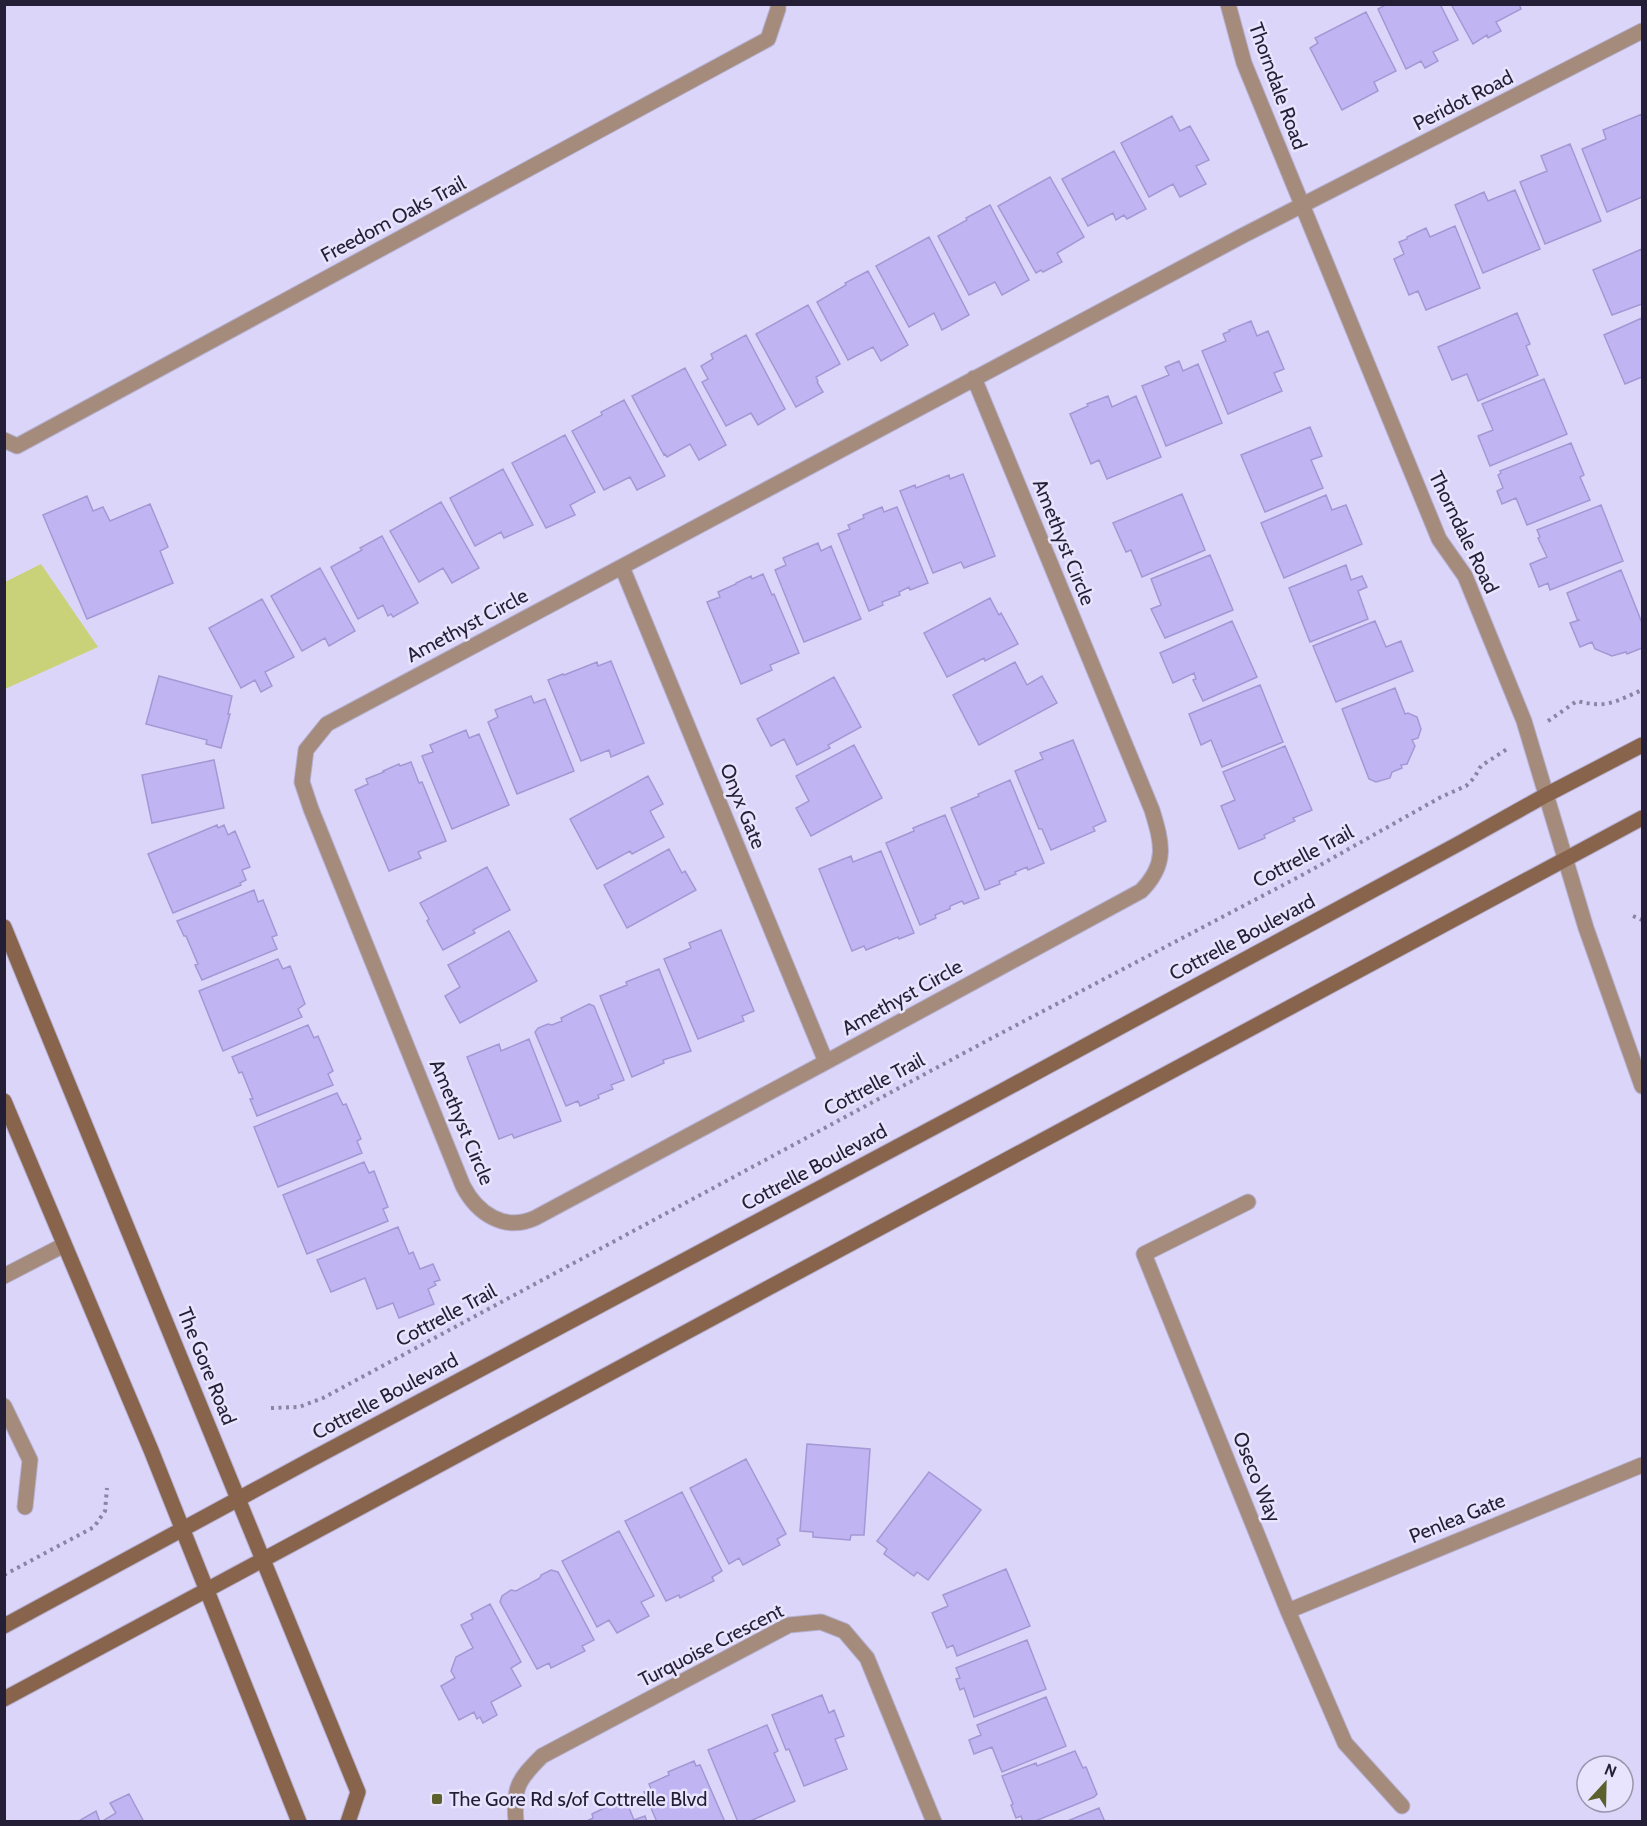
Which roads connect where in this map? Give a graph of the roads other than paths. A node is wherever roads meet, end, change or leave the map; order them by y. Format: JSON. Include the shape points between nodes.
{"nodes":[{"id":1,"x":778,"y":4,"type":"edge"},
{"id":2,"x":1228,"y":4,"type":"edge"},
{"id":3,"x":1642,"y":31,"type":"edge"},
{"id":4,"x":1302,"y":206,"type":"junction"},
{"id":5,"x":974,"y":378,"type":"junction"},
{"id":6,"x":4,"y":440,"type":"edge"},
{"id":7,"x":621,"y":567,"type":"junction"},
{"id":8,"x":1642,"y":745,"type":"edge"},
{"id":9,"x":1546,"y":795,"type":"junction"},
{"id":10,"x":1642,"y":818,"type":"edge"},
{"id":11,"x":1565,"y":860,"type":"junction"},
{"id":12,"x":4,"y":927,"type":"edge"},
{"id":13,"x":826,"y":1062,"type":"junction"},
{"id":14,"x":1642,"y":1086,"type":"edge"},
{"id":15,"x":4,"y":1101,"type":"edge"},
{"id":16,"x":1248,"y":1202,"type":"dead end"},
{"id":17,"x":64,"y":1245,"type":"junction"},
{"id":18,"x":4,"y":1276,"type":"edge"},
{"id":19,"x":4,"y":1406,"type":"edge"},
{"id":20,"x":1642,"y":1465,"type":"edge"},
{"id":21,"x":239,"y":1499,"type":"junction"},
{"id":22,"x":25,"y":1507,"type":"dead end"},
{"id":23,"x":183,"y":1530,"type":"junction"},
{"id":24,"x":263,"y":1560,"type":"junction"},
{"id":25,"x":206,"y":1591,"type":"junction"},
{"id":26,"x":1288,"y":1611,"type":"junction"},
{"id":27,"x":4,"y":1626,"type":"edge"},
{"id":28,"x":4,"y":1699,"type":"edge"},
{"id":29,"x":1402,"y":1806,"type":"dead end"},
{"id":30,"x":299,"y":1821,"type":"edge"},
{"id":31,"x":348,"y":1821,"type":"edge"},
{"id":32,"x":516,"y":1821,"type":"edge"},
{"id":33,"x":934,"y":1821,"type":"edge"}],
"edges":[{"from":1,"to":6,"type":"street","name":"Freedom Oaks Trail","via":[[768,39],[17,446]]},
{"from":2,"to":4,"type":"street","name":"Thorndale Road","via":[[1244,63]]},
{"from":3,"to":4,"type":"street","name":"Peridot Road"},
{"from":4,"to":5,"type":"street","name":"Amethyst Circle"},
{"from":4,"to":9,"type":"street","name":"Thorndale Road","via":[[1439,539],[1465,576],[1524,721]]},
{"from":5,"to":7,"type":"street","name":"Amethyst Circle"},
{"from":5,"to":13,"type":"street","name":"Amethyst Circle","via":[[1152,810],[1161,844],[1159,864],[1153,879],[1141,891]]},
{"from":7,"to":13,"type":"street","name":"Onyx Gate"},
{"from":7,"to":13,"type":"street","name":"Amethyst Circle","via":[[327,724],[306,750],[302,782],[311,809],[463,1186],[477,1207],[493,1217],[511,1224],[524,1223]]},
{"from":8,"to":9,"type":"main road","name":"Cottrelle Boulevard"},
{"from":9,"to":11,"type":"street","name":"Thorndale Road"},
{"from":9,"to":21,"type":"main road","name":"Cottrelle Boulevard"},
{"from":10,"to":11,"type":"main road"},
{"from":11,"to":14,"type":"street","name":"Thorndale Road"},
{"from":11,"to":24,"type":"main road"},
{"from":12,"to":21,"type":"main road","name":"The Gore Road"},
{"from":15,"to":17,"type":"main road"},
{"from":16,"to":26,"type":"street","name":"Oseco Way","via":[[1144,1254]]},
{"from":17,"to":18,"type":"street"},
{"from":17,"to":23,"type":"main road"},
{"from":19,"to":22,"type":"street","via":[[30,1460]]},
{"from":20,"to":26,"type":"street","name":"Penlea Gate"},
{"from":21,"to":23,"type":"main road","name":"Cottrelle Boulevard"},
{"from":21,"to":24,"type":"main road","name":"The Gore Road"},
{"from":23,"to":25,"type":"main road"},
{"from":23,"to":27,"type":"main road","name":"Cottrelle Boulevard"},
{"from":24,"to":25,"type":"main road"},
{"from":24,"to":31,"type":"main road","name":"The Gore Road","via":[[358,1791]]},
{"from":25,"to":28,"type":"main road"},
{"from":25,"to":30,"type":"main road"},
{"from":26,"to":29,"type":"street","name":"Oseco Way","via":[[1345,1743]]},
{"from":32,"to":33,"type":"street","name":"Turquoise Crescent","via":[[514,1798],[523,1775],[542,1756],[789,1625],[821,1622],[844,1631],[867,1658]]}]}
